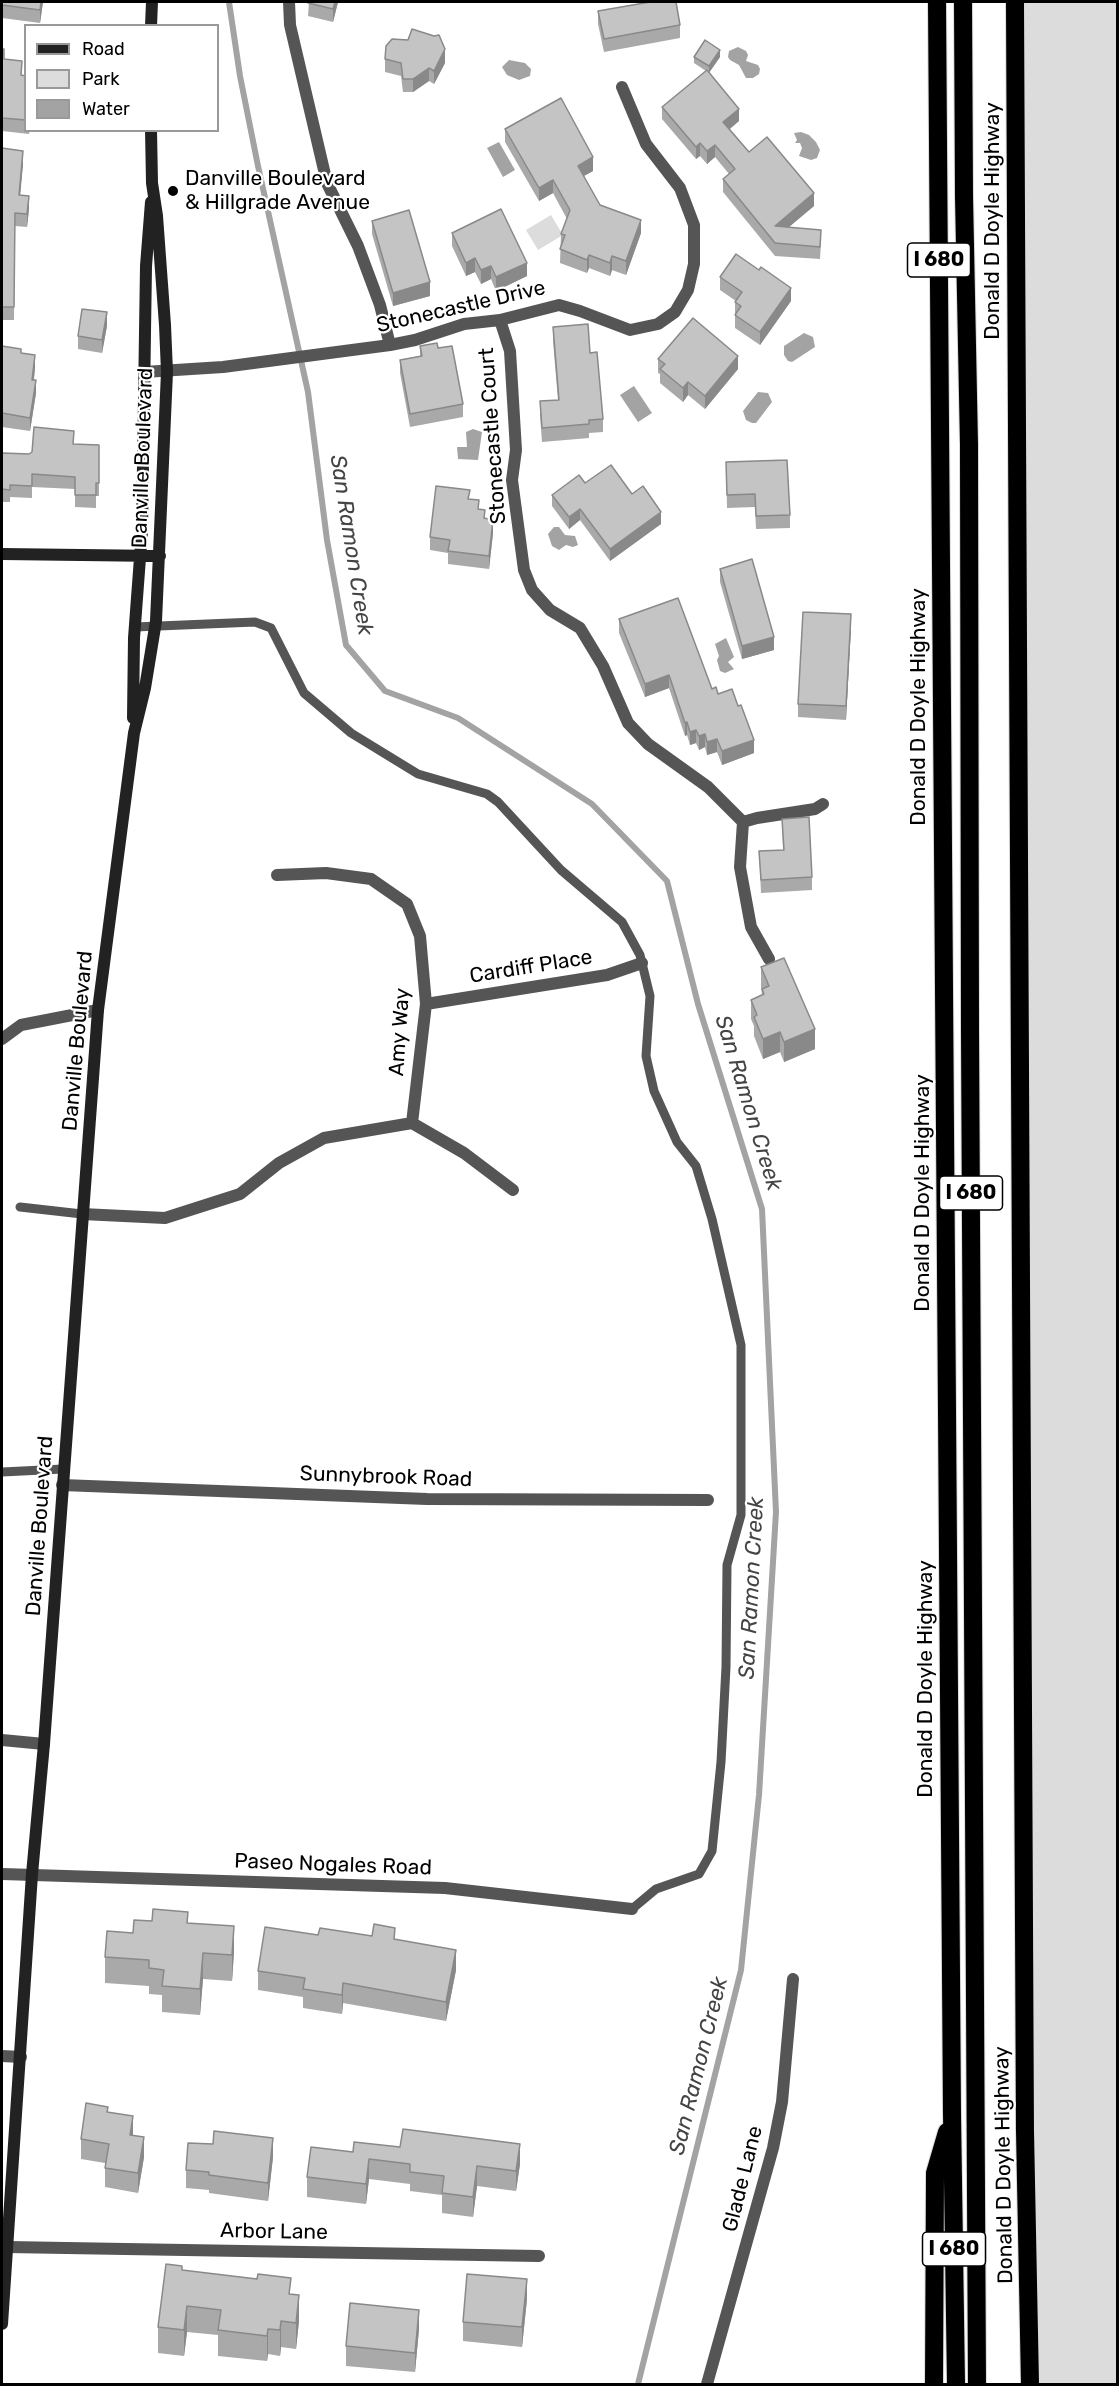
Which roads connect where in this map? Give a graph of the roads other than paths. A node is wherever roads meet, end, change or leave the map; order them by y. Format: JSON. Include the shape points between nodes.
{"nodes":[{"id":1,"x":152,"y":2,"type":"edge"},
{"id":2,"x":289,"y":2,"type":"edge"},
{"id":3,"x":937,"y":2,"type":"edge"},
{"id":4,"x":963,"y":2,"type":"edge"},
{"id":5,"x":1015,"y":2,"type":"edge"},
{"id":6,"x":151,"y":24,"type":"edge"},
{"id":7,"x":622,"y":87,"type":"dead end"},
{"id":8,"x":150,"y":132,"type":"edge"},
{"id":9,"x":152,"y":183,"type":"junction"},
{"id":10,"x":501,"y":320,"type":"junction"},
{"id":11,"x":390,"y":345,"type":"junction"},
{"id":12,"x":144,"y":372,"type":"junction"},
{"id":13,"x":166,"y":372,"type":"junction"},
{"id":14,"x":2,"y":554,"type":"edge"},
{"id":15,"x":141,"y":555,"type":"junction"},
{"id":16,"x":160,"y":556,"type":"junction"},
{"id":17,"x":135,"y":627,"type":"junction"},
{"id":18,"x":155,"y":628,"type":"junction"},
{"id":19,"x":134,"y":733,"type":"junction"},
{"id":20,"x":823,"y":804,"type":"dead end"},
{"id":21,"x":743,"y":822,"type":"junction"},
{"id":22,"x":277,"y":875,"type":"dead end"},
{"id":23,"x":769,"y":959,"type":"dead end"},
{"id":24,"x":642,"y":963,"type":"junction"},
{"id":25,"x":426,"y":1004,"type":"junction"},
{"id":26,"x":98,"y":1010,"type":"junction"},
{"id":27,"x":2,"y":1039,"type":"edge"},
{"id":28,"x":412,"y":1124,"type":"junction"},
{"id":29,"x":513,"y":1190,"type":"dead end"},
{"id":30,"x":20,"y":1207,"type":"dead end"},
{"id":31,"x":82,"y":1214,"type":"junction"},
{"id":32,"x":63,"y":1469,"type":"junction"},
{"id":33,"x":2,"y":1472,"type":"edge"},
{"id":34,"x":62,"y":1485,"type":"junction"},
{"id":35,"x":708,"y":1500,"type":"dead end"},
{"id":36,"x":2,"y":1740,"type":"edge"},
{"id":37,"x":44,"y":1744,"type":"junction"},
{"id":38,"x":2,"y":1874,"type":"edge"},
{"id":39,"x":32,"y":1874,"type":"junction"},
{"id":40,"x":632,"y":1910,"type":"joint"},
{"id":41,"x":793,"y":1979,"type":"dead end"},
{"id":42,"x":2,"y":2056,"type":"edge"},
{"id":43,"x":21,"y":2057,"type":"junction"},
{"id":44,"x":952,"y":2113,"type":"junction"},
{"id":45,"x":7,"y":2163,"type":"edge"},
{"id":46,"x":7,"y":2247,"type":"junction"},
{"id":47,"x":539,"y":2256,"type":"dead end"},
{"id":48,"x":2,"y":2324,"type":"edge"},
{"id":49,"x":707,"y":2385,"type":"edge"},
{"id":50,"x":934,"y":2385,"type":"edge"},
{"id":51,"x":956,"y":2385,"type":"edge"},
{"id":52,"x":977,"y":2385,"type":"edge"},
{"id":53,"x":1030,"y":2385,"type":"edge"}],
"edges":[{"from":1,"to":6,"type":"main road"},
{"from":2,"to":11,"type":"street","via":[[290,25],[327,183],[358,246]]},
{"from":3,"to":44,"type":"highway","name":"Donald D Doyle Highway","number":"I 680"},
{"from":4,"to":52,"type":"highway","number":"I 680","via":[[969,445]]},
{"from":5,"to":53,"type":"highway","name":"Donald D Doyle Highway","number":"I 680","via":[[1025,2120]]},
{"from":7,"to":10,"type":"street","name":"Stonecastle Drive","via":[[646,144],[680,188],[694,225],[694,264],[688,290],[675,312],[658,324],[630,330],[560,305]]},
{"from":8,"to":9,"type":"main road","name":"Danville Boulevard"},
{"from":9,"to":12,"type":"main road","name":"Danville Boulevard"},
{"from":9,"to":13,"type":"main road","name":"Danville Boulevard"},
{"from":10,"to":11,"type":"street","name":"Stonecastle Drive","via":[[464,324]]},
{"from":10,"to":21,"type":"street","name":"Stonecastle Court","via":[[510,351],[516,450],[512,480],[524,570],[532,590],[550,610],[580,628],[603,666],[628,723],[648,744],[708,787]]},
{"from":11,"to":13,"type":"street","name":"Stonecastle Drive"},
{"from":12,"to":13,"type":"street","name":"Stonecastle Drive"},
{"from":12,"to":15,"type":"main road","name":"Danville Boulevard"},
{"from":13,"to":16,"type":"main road","name":"Danville Boulevard"},
{"from":14,"to":15,"type":"main road"},
{"from":15,"to":16,"type":"main road"},
{"from":15,"to":17,"type":"main road","name":"Danville Boulevard"},
{"from":16,"to":18,"type":"main road","name":"Danville Boulevard"},
{"from":17,"to":18,"type":"lane"},
{"from":17,"to":19,"type":"main road","name":"Danville Boulevard"},
{"from":18,"to":19,"type":"main road","name":"Danville Boulevard"},
{"from":18,"to":24,"type":"lane","via":[[255,622],[272,628],[303,693],[351,733],[418,774],[487,794],[498,802],[561,870],[622,922]]},
{"from":19,"to":26,"type":"main road","name":"Danville Boulevard"},
{"from":20,"to":21,"type":"street","via":[[815,809]]},
{"from":21,"to":23,"type":"street","via":[[740,867],[751,927]]},
{"from":22,"to":25,"type":"street","name":"Amy Way","via":[[326,873],[371,879],[407,904],[420,936]]},
{"from":24,"to":25,"type":"street","name":"Cardiff Place","via":[[607,975]]},
{"from":24,"to":40,"type":"lane","via":[[650,996],[646,1056],[654,1091],[677,1142],[696,1166],[741,1344],[741,1515],[727,1565],[726,1678],[712,1851],[699,1874],[656,1889]]},
{"from":25,"to":28,"type":"street","name":"Amy Way"},
{"from":26,"to":27,"type":"street","via":[[21,1025]]},
{"from":26,"to":31,"type":"main road","name":"Danville Boulevard"},
{"from":28,"to":29,"type":"street","via":[[464,1153]]},
{"from":28,"to":31,"type":"street","via":[[324,1138],[279,1163],[240,1194],[165,1218]]},
{"from":30,"to":31,"type":"lane"},
{"from":31,"to":32,"type":"main road","name":"Danville Boulevard"},
{"from":32,"to":33,"type":"lane"},
{"from":32,"to":34,"type":"main road","name":"Danville Boulevard"},
{"from":34,"to":35,"type":"street","name":"Sunnybrook Road","via":[[427,1499]]},
{"from":34,"to":37,"type":"main road","name":"Danville Boulevard"},
{"from":36,"to":37,"type":"street"},
{"from":37,"to":39,"type":"main road","name":"Danville Boulevard"},
{"from":38,"to":39,"type":"street","name":"Paseo Nogales Road"},
{"from":39,"to":40,"type":"street","name":"Paseo Nogales Road","via":[[445,1888]]},
{"from":39,"to":43,"type":"main road","name":"Danville Boulevard"},
{"from":41,"to":49,"type":"street","name":"Glade Lane","via":[[782,2102],[773,2148]]},
{"from":42,"to":43,"type":"street"},
{"from":43,"to":45,"type":"main road","name":"Danville Boulevard"},
{"from":44,"to":50,"type":"highway","via":[[935,2173]]},
{"from":44,"to":51,"type":"highway","name":"Donald D Doyle Highway","number":"I 680"},
{"from":45,"to":46,"type":"main road","name":"Danville Boulevard"},
{"from":46,"to":47,"type":"street","name":"Arbor Lane"},
{"from":46,"to":48,"type":"main road","name":"Danville Boulevard"}]}
